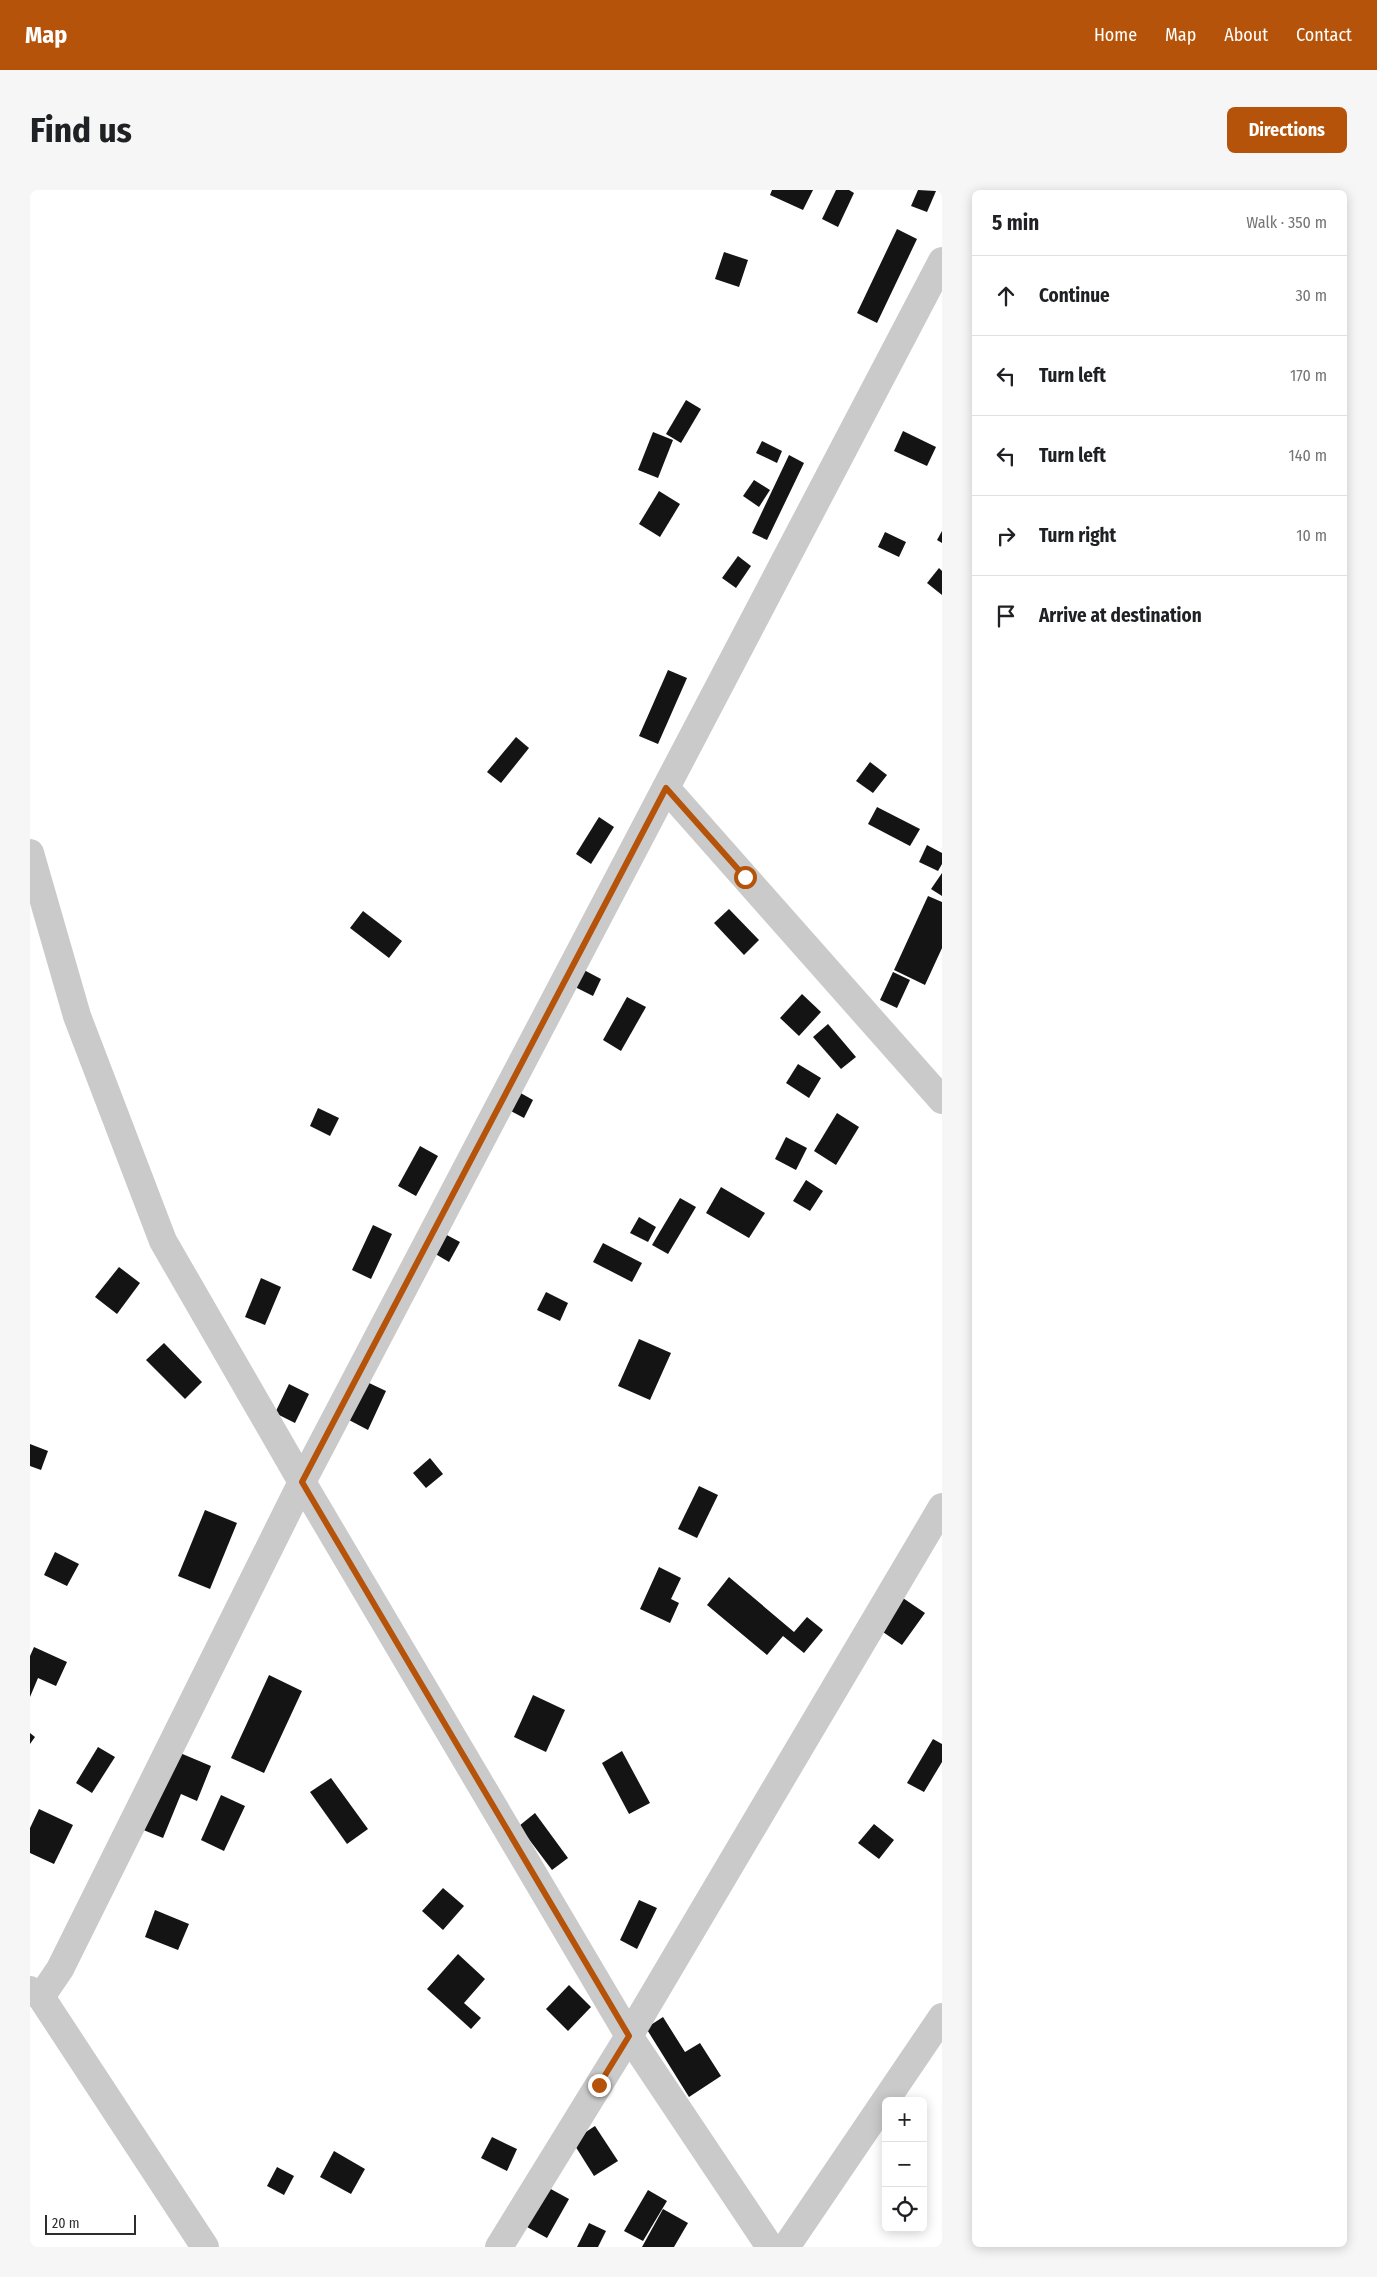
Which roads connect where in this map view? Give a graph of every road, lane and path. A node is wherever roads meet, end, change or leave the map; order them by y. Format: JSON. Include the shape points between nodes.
{"nodes":[{"id":1,"x":942,"y":261,"type":"edge"},
{"id":2,"x":934,"y":299,"type":"edge"},
{"id":3,"x":666,"y":788,"type":"junction"},
{"id":4,"x":30,"y":853,"type":"edge"},
{"id":5,"x":942,"y":1100,"type":"edge"},
{"id":6,"x":302,"y":1482,"type":"junction"},
{"id":7,"x":942,"y":1507,"type":"edge"},
{"id":8,"x":36,"y":1994,"type":"edge"},
{"id":9,"x":942,"y":2017,"type":"edge"},
{"id":10,"x":629,"y":2036,"type":"junction"},
{"id":11,"x":205,"y":2247,"type":"edge"},
{"id":12,"x":499,"y":2247,"type":"edge"},
{"id":13,"x":770,"y":2247,"type":"edge"},
{"id":14,"x":786,"y":2247,"type":"edge"}],
"edges":[{"from":1,"to":2,"type":"street"},
{"from":2,"to":3,"type":"street"},
{"from":3,"to":5,"type":"street"},
{"from":3,"to":6,"type":"street"},
{"from":4,"to":6,"type":"street","via":[[76,1016],[162,1242]]},
{"from":6,"to":8,"type":"street","via":[[60,1969]]},
{"from":6,"to":10,"type":"street"},
{"from":7,"to":10,"type":"street"},
{"from":8,"to":11,"type":"street"},
{"from":9,"to":14,"type":"street"},
{"from":10,"to":12,"type":"street"},
{"from":10,"to":13,"type":"street"}]}
